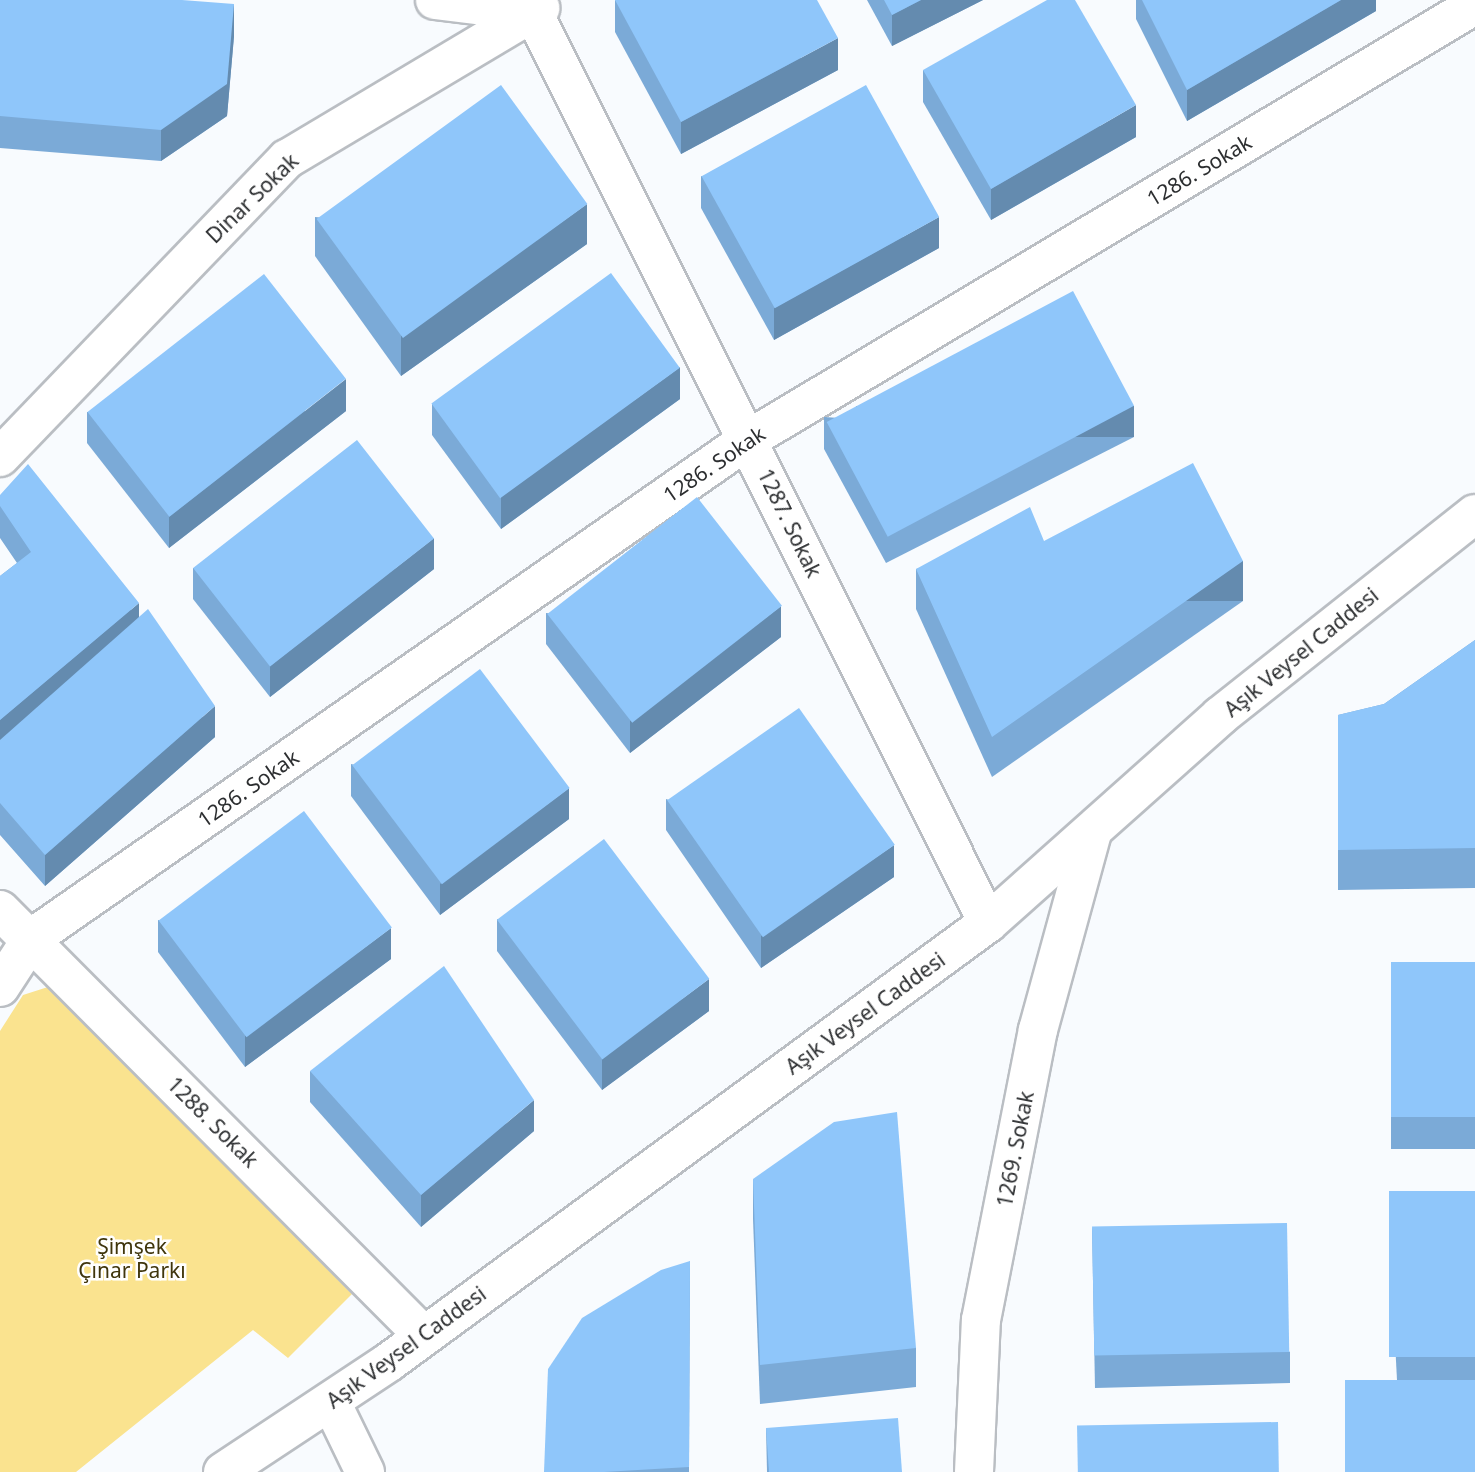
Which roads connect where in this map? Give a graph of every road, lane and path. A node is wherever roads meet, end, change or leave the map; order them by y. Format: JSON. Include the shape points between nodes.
{"nodes":[{"id":1,"x":435,"y":0,"type":"edge"},
{"id":2,"x":1475,"y":5,"type":"edge"},
{"id":3,"x":543,"y":6,"type":"edge"},
{"id":4,"x":749,"y":439,"type":"junction"},
{"id":5,"x":0,"y":457,"type":"edge"},
{"id":6,"x":1475,"y":514,"type":"edge"},
{"id":7,"x":1092,"y":832,"type":"junction"},
{"id":8,"x":0,"y":910,"type":"edge"},
{"id":9,"x":988,"y":923,"type":"junction"},
{"id":10,"x":32,"y":938,"type":"junction"},
{"id":11,"x":0,"y":987,"type":"edge"},
{"id":12,"x":424,"y":1336,"type":"junction"},
{"id":13,"x":331,"y":1402,"type":"junction"},
{"id":14,"x":223,"y":1472,"type":"edge"},
{"id":15,"x":365,"y":1472,"type":"edge"},
{"id":16,"x":974,"y":1472,"type":"edge"}],
"edges":[{"from":1,"to":3,"type":"street"},
{"from":2,"to":4,"type":"street","name":"1286. Sokak"},
{"from":3,"to":4,"type":"street","name":"1287. Sokak"},
{"from":3,"to":5,"type":"street","name":"Dinar Sokak","via":[[287,159]]},
{"from":4,"to":9,"type":"street","name":"1287. Sokak"},
{"from":4,"to":10,"type":"street","name":"1286. Sokak"},
{"from":6,"to":7,"type":"street","name":"Aşık Veysel Caddesi","via":[[1220,716]]},
{"from":7,"to":9,"type":"street","name":"Aşık Veysel Caddesi"},
{"from":7,"to":16,"type":"street","name":"1269. Sokak","via":[[1038,1030],[981,1320]]},
{"from":8,"to":10,"type":"street","name":"1288. Sokak"},
{"from":9,"to":12,"type":"street","name":"Aşık Veysel Caddesi"},
{"from":10,"to":11,"type":"street","name":"1286. Sokak"},
{"from":10,"to":12,"type":"street","name":"1288. Sokak"},
{"from":12,"to":13,"type":"street","name":"Aşık Veysel Caddesi"},
{"from":13,"to":14,"type":"street","name":"Aşık Veysel Caddesi"},
{"from":13,"to":15,"type":"street"}]}
